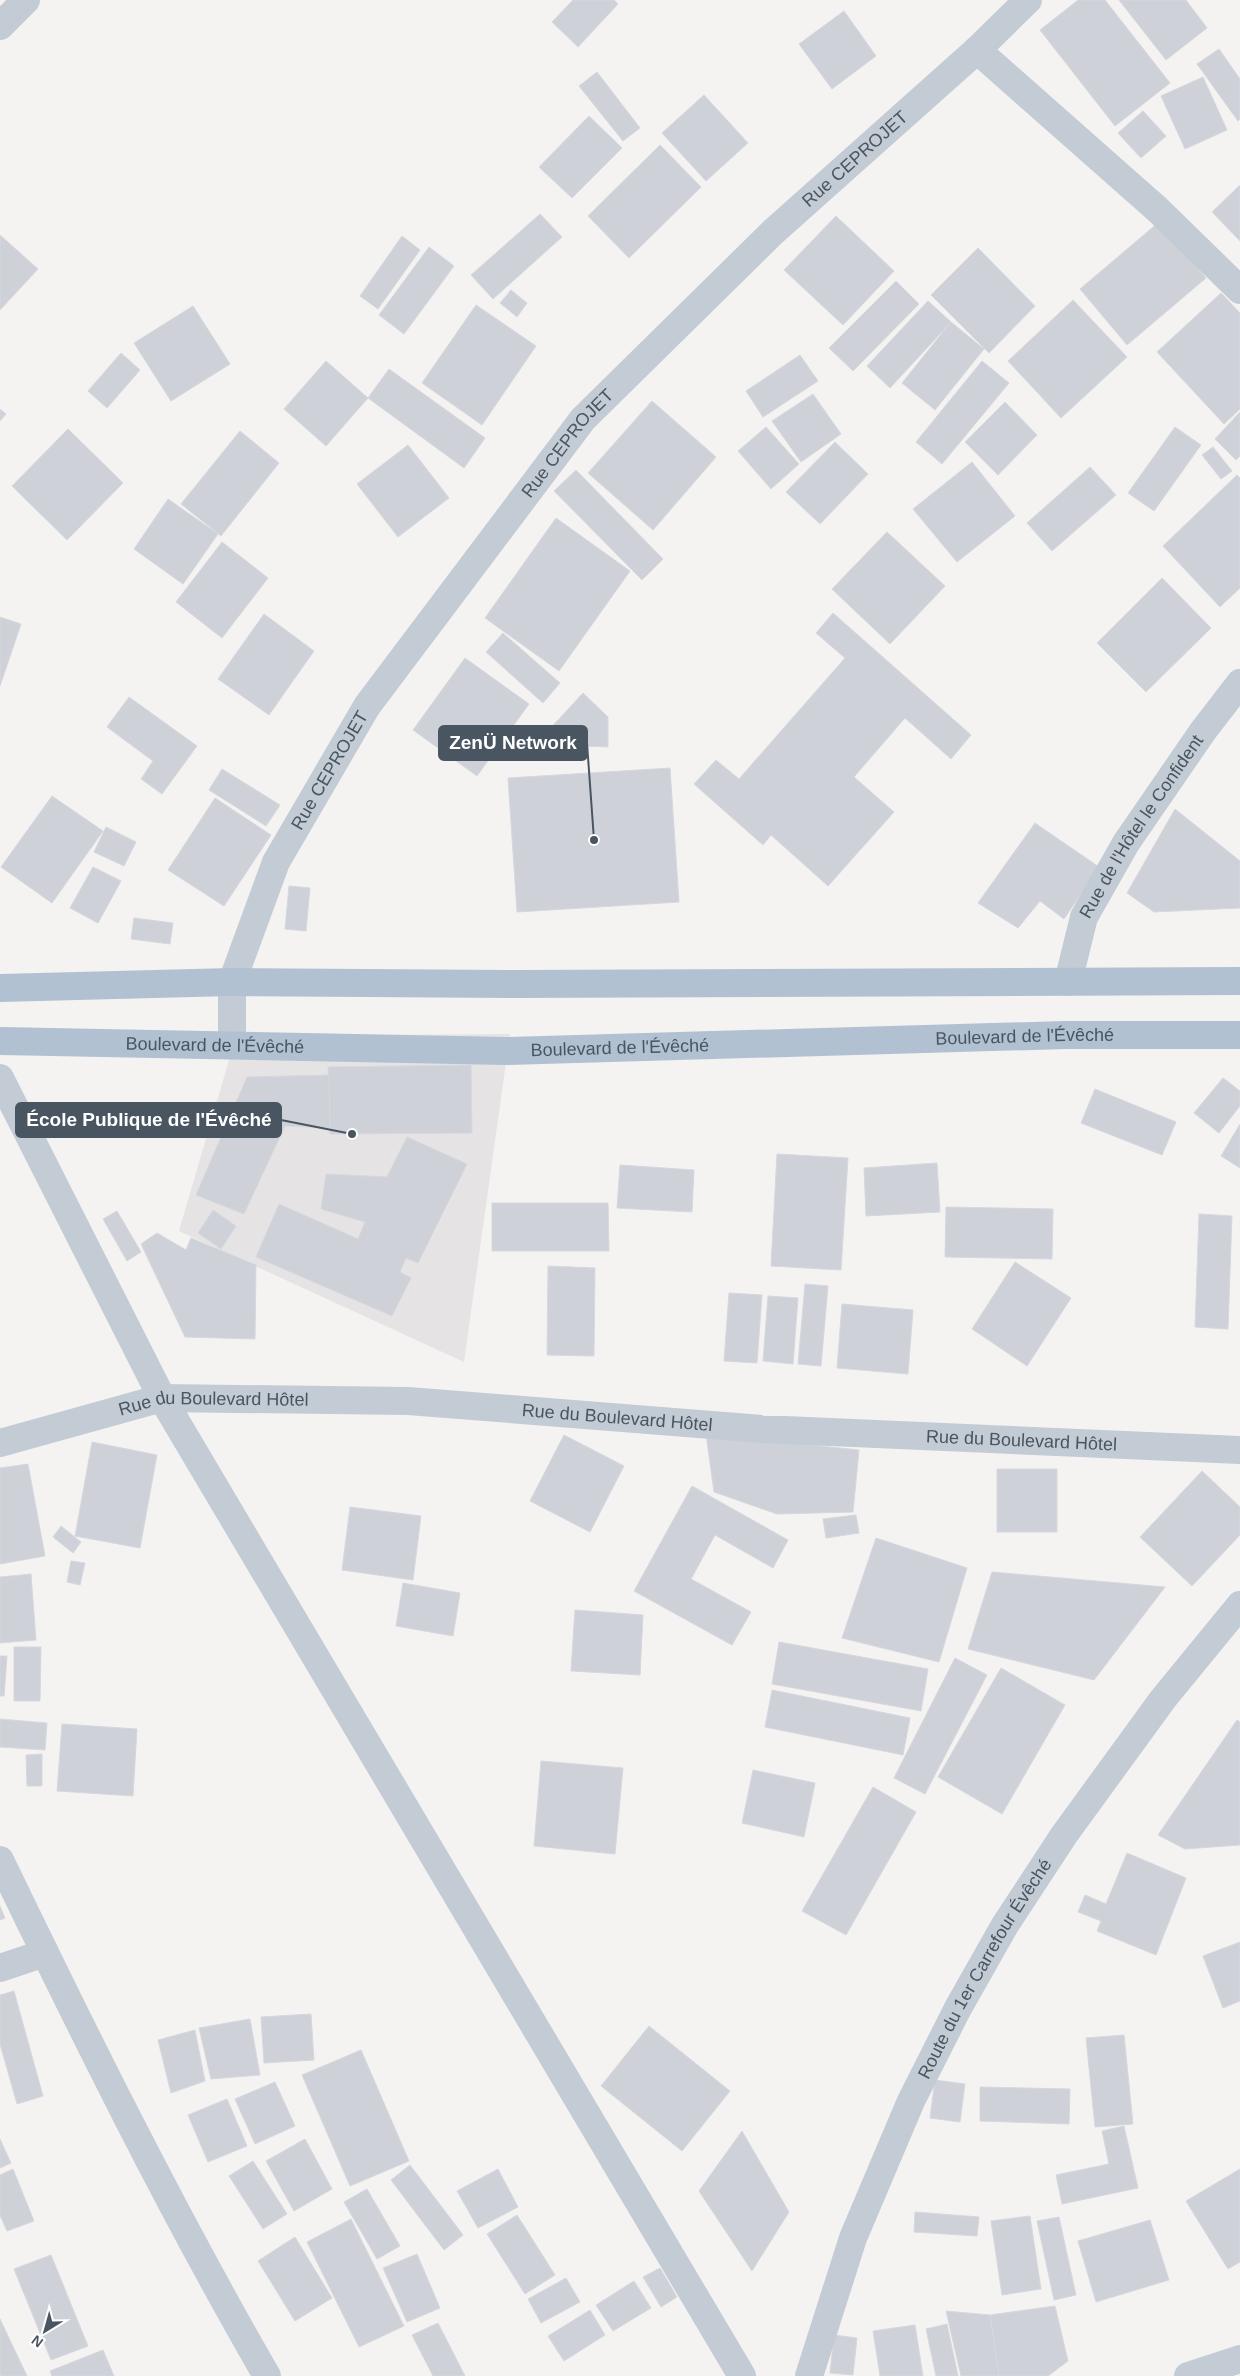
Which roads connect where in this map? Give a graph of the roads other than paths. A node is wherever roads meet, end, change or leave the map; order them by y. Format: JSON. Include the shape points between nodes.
{"nodes":[{"id":1,"x":26,"y":0,"type":"edge"},
{"id":2,"x":1028,"y":0,"type":"edge"},
{"id":3,"x":0,"y":26,"type":"edge"},
{"id":4,"x":977,"y":50,"type":"junction"},
{"id":5,"x":1240,"y":290,"type":"edge"},
{"id":6,"x":1240,"y":683,"type":"edge"},
{"id":7,"x":1240,"y":981,"type":"edge"},
{"id":8,"x":232,"y":982,"type":"junction"},
{"id":9,"x":1068,"y":982,"type":"junction"},
{"id":10,"x":0,"y":988,"type":"edge"},
{"id":11,"x":1240,"y":1035,"type":"edge"},
{"id":12,"x":0,"y":1041,"type":"edge"},
{"id":13,"x":232,"y":1044,"type":"junction"},
{"id":14,"x":0,"y":1078,"type":"edge"},
{"id":15,"x":162,"y":1398,"type":"junction"},
{"id":16,"x":0,"y":1443,"type":"edge"},
{"id":17,"x":1240,"y":1450,"type":"edge"},
{"id":18,"x":1240,"y":1605,"type":"edge"},
{"id":19,"x":0,"y":1860,"type":"edge"},
{"id":20,"x":45,"y":1953,"type":"junction"},
{"id":21,"x":0,"y":1968,"type":"edge"},
{"id":22,"x":1240,"y":2359,"type":"edge"},
{"id":23,"x":267,"y":2376,"type":"edge"},
{"id":24,"x":742,"y":2376,"type":"edge"},
{"id":25,"x":809,"y":2376,"type":"edge"},
{"id":26,"x":1188,"y":2376,"type":"edge"}],
"edges":[{"from":1,"to":3,"type":"street"},
{"from":2,"to":4,"type":"street","name":"Rue CEPROJET"},
{"from":4,"to":5,"type":"street","via":[[1157,209]]},
{"from":4,"to":8,"type":"street","name":"Rue CEPROJET","via":[[772,232],[583,419],[367,706],[276,862]]},
{"from":6,"to":9,"type":"street","name":"Rue de l'Hôtel le Confident","via":[[1126,843],[1084,917]]},
{"from":7,"to":9,"type":"main road"},
{"from":8,"to":9,"type":"main road"},
{"from":8,"to":10,"type":"main road"},
{"from":8,"to":13,"type":"street"},
{"from":11,"to":13,"type":"main road","name":"Boulevard de l'Évêché","via":[[1065,1035],[506,1051]]},
{"from":12,"to":13,"type":"main road","name":"Boulevard de l'Évêché"},
{"from":14,"to":15,"type":"street"},
{"from":15,"to":16,"type":"street","name":"Rue du Boulevard Hôtel"},
{"from":15,"to":17,"type":"street","name":"Rue du Boulevard Hôtel","via":[[408,1401],[762,1429]]},
{"from":15,"to":24,"type":"street"},
{"from":18,"to":25,"type":"street","name":"Route du 1er Carrefour Évêché","via":[[1163,1700],[1064,1835],[958,2008],[911,2101],[853,2238]]},
{"from":19,"to":20,"type":"street"},
{"from":20,"to":21,"type":"street"},
{"from":20,"to":23,"type":"street","via":[[208,2274]]},
{"from":22,"to":26,"type":"street"}]}
